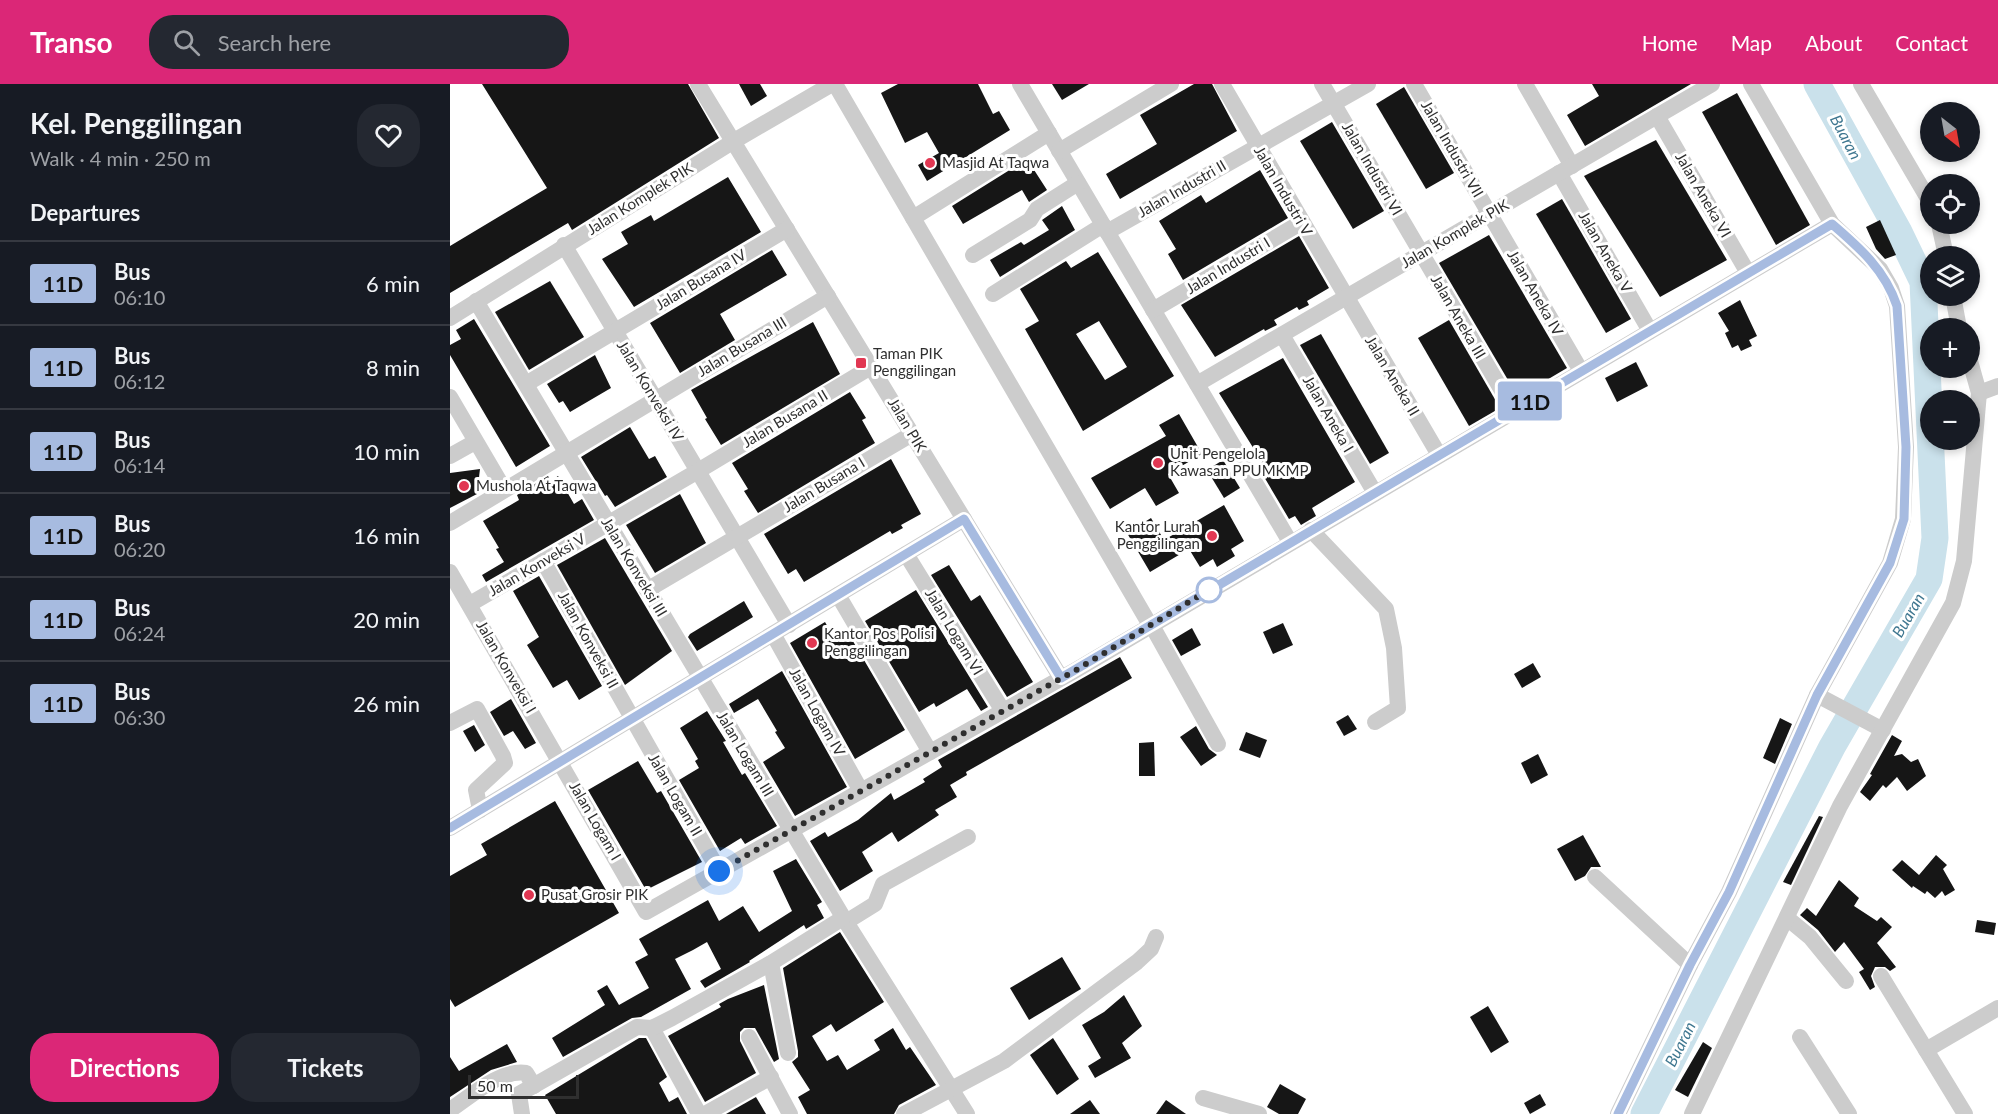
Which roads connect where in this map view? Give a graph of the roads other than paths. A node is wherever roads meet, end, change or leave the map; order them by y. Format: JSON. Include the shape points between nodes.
{"nodes":[{"id":1,"x":698,"y":84,"type":"edge"},
{"id":2,"x":833,"y":84,"type":"edge"},
{"id":3,"x":1020,"y":84,"type":"edge"},
{"id":4,"x":1172,"y":84,"type":"edge"},
{"id":5,"x":1222,"y":84,"type":"edge"},
{"id":6,"x":1322,"y":84,"type":"edge"},
{"id":7,"x":1368,"y":84,"type":"edge"},
{"id":8,"x":1414,"y":84,"type":"edge"},
{"id":9,"x":1525,"y":84,"type":"edge"},
{"id":10,"x":1712,"y":84,"type":"edge"},
{"id":11,"x":1751,"y":84,"type":"edge"},
{"id":12,"x":1861,"y":84,"type":"edge"},
{"id":13,"x":1334,"y":104,"type":"junction"},
{"id":14,"x":1657,"y":116,"type":"junction"},
{"id":15,"x":1049,"y":133,"type":"junction"},
{"id":16,"x":734,"y":141,"type":"junction"},
{"id":17,"x":1257,"y":147,"type":"junction"},
{"id":18,"x":1059,"y":151,"type":"junction"},
{"id":19,"x":1565,"y":169,"type":"junction"},
{"id":20,"x":1078,"y":183,"type":"junction"},
{"id":21,"x":1920,"y":185,"type":"edge"},
{"id":22,"x":1490,"y":214,"type":"junction"},
{"id":23,"x":913,"y":218,"type":"junction"},
{"id":24,"x":1302,"y":222,"type":"junction"},
{"id":25,"x":1832,"y":224,"type":"junction"},
{"id":26,"x":1105,"y":228,"type":"junction"},
{"id":27,"x":787,"y":229,"type":"junction"},
{"id":28,"x":564,"y":245,"type":"junction"},
{"id":29,"x":1421,"y":254,"type":"junction"},
{"id":30,"x":973,"y":255,"type":"dead end"},
{"id":31,"x":1748,"y":273,"type":"junction"},
{"id":32,"x":993,"y":294,"type":"dead end"},
{"id":33,"x":828,"y":296,"type":"junction"},
{"id":34,"x":1346,"y":298,"type":"junction"},
{"id":35,"x":476,"y":301,"type":"junction"},
{"id":36,"x":1153,"y":310,"type":"junction"},
{"id":37,"x":450,"y":318,"type":"edge"},
{"id":38,"x":615,"y":331,"type":"junction"},
{"id":39,"x":1650,"y":331,"type":"junction"},
{"id":40,"x":1282,"y":335,"type":"junction"},
{"id":41,"x":871,"y":367,"type":"junction"},
{"id":42,"x":1581,"y":371,"type":"junction"},
{"id":43,"x":526,"y":384,"type":"junction"},
{"id":44,"x":1197,"y":384,"type":"junction"},
{"id":45,"x":1998,"y":386,"type":"edge"},
{"id":46,"x":1980,"y":393,"type":"edge"},
{"id":47,"x":450,"y":397,"type":"edge"},
{"id":48,"x":655,"y":399,"type":"junction"},
{"id":49,"x":1514,"y":411,"type":"junction"},
{"id":50,"x":912,"y":434,"type":"junction"},
{"id":51,"x":476,"y":442,"type":"junction"},
{"id":52,"x":1974,"y":450,"type":"edge"},
{"id":53,"x":565,"y":452,"type":"junction"},
{"id":54,"x":1439,"y":455,"type":"junction"},
{"id":55,"x":450,"y":456,"type":"edge"},
{"id":56,"x":698,"y":471,"type":"junction"},
{"id":57,"x":504,"y":489,"type":"junction"},
{"id":58,"x":1375,"y":493,"type":"junction"},
{"id":59,"x":964,"y":519,"type":"junction"},
{"id":60,"x":450,"y":523,"type":"edge"},
{"id":61,"x":608,"y":524,"type":"junction"},
{"id":62,"x":1311,"y":530,"type":"junction"},
{"id":63,"x":737,"y":537,"type":"junction"},
{"id":64,"x":1290,"y":542,"type":"junction"},
{"id":65,"x":906,"y":554,"type":"junction"},
{"id":66,"x":543,"y":561,"type":"junction"},
{"id":67,"x":450,"y":572,"type":"edge"},
{"id":68,"x":647,"y":590,"type":"junction"},
{"id":69,"x":838,"y":595,"type":"junction"},
{"id":70,"x":470,"y":604,"type":"junction"},
{"id":71,"x":1150,"y":624,"type":"junction"},
{"id":72,"x":789,"y":625,"type":"junction"},
{"id":73,"x":773,"y":634,"type":"junction"},
{"id":74,"x":699,"y":678,"type":"junction"},
{"id":75,"x":1061,"y":678,"type":"junction"},
{"id":76,"x":1821,"y":698,"type":"junction"},
{"id":77,"x":1003,"y":711,"type":"junction"},
{"id":78,"x":632,"y":719,"type":"junction"},
{"id":79,"x":1375,"y":722,"type":"dead end"},
{"id":80,"x":450,"y":723,"type":"edge"},
{"id":81,"x":1879,"y":728,"type":"junction"},
{"id":82,"x":1218,"y":744,"type":"dead end"},
{"id":83,"x":930,"y":752,"type":"junction"},
{"id":84,"x":561,"y":761,"type":"junction"},
{"id":85,"x":861,"y":791,"type":"junction"},
{"id":86,"x":480,"y":810,"type":"junction"},
{"id":87,"x":450,"y":828,"type":"edge"},
{"id":88,"x":791,"y":830,"type":"junction"},
{"id":89,"x":968,"y":837,"type":"dead end"},
{"id":90,"x":719,"y":871,"type":"junction"},
{"id":91,"x":1595,"y":877,"type":"dead end"},
{"id":92,"x":1787,"y":918,"type":"junction"},
{"id":93,"x":845,"y":920,"type":"junction"},
{"id":94,"x":1156,"y":937,"type":"dead end"},
{"id":95,"x":771,"y":963,"type":"junction"},
{"id":96,"x":1690,"y":965,"type":"junction"},
{"id":97,"x":1881,"y":976,"type":"dead end"},
{"id":98,"x":1846,"y":981,"type":"dead end"},
{"id":99,"x":1998,"y":1008,"type":"edge"},
{"id":100,"x":652,"y":1028,"type":"junction"},
{"id":101,"x":749,"y":1037,"type":"dead end"},
{"id":102,"x":1800,"y":1037,"type":"dead end"},
{"id":103,"x":1926,"y":1050,"type":"junction"},
{"id":104,"x":788,"y":1053,"type":"dead end"},
{"id":105,"x":771,"y":1077,"type":"junction"},
{"id":106,"x":534,"y":1086,"type":"junction"},
{"id":107,"x":950,"y":1088,"type":"junction"},
{"id":108,"x":1203,"y":1098,"type":"dead end"},
{"id":109,"x":450,"y":1110,"type":"edge"},
{"id":110,"x":909,"y":1113,"type":"edge"},
{"id":111,"x":522,"y":1114,"type":"edge"},
{"id":112,"x":699,"y":1114,"type":"edge"},
{"id":113,"x":705,"y":1114,"type":"edge"},
{"id":114,"x":790,"y":1114,"type":"edge"},
{"id":115,"x":967,"y":1114,"type":"edge"},
{"id":116,"x":1259,"y":1114,"type":"edge"},
{"id":117,"x":1618,"y":1114,"type":"edge"},
{"id":118,"x":1692,"y":1114,"type":"edge"},
{"id":119,"x":1849,"y":1114,"type":"edge"},
{"id":120,"x":1965,"y":1114,"type":"edge"}],
"edges":[{"from":1,"to":16,"type":"street","name":"Jalan PIK"},
{"from":2,"to":16,"type":"street","name":"Jalan Komplek PIK"},
{"from":2,"to":23,"type":"street"},
{"from":3,"to":15,"type":"street"},
{"from":4,"to":18,"type":"street"},
{"from":5,"to":17,"type":"street","name":"Jalan Industri V"},
{"from":6,"to":13,"type":"street","name":"Jalan Industri VI"},
{"from":7,"to":13,"type":"street"},
{"from":8,"to":22,"type":"street","name":"Jalan Industri VII"},
{"from":9,"to":19,"type":"street","name":"Jalan Aneka V"},
{"from":10,"to":14,"type":"street","name":"Jalan Komplek PIK"},
{"from":11,"to":25,"type":"street"},
{"from":12,"to":21,"type":"street"},
{"from":13,"to":17,"type":"street"},
{"from":13,"to":29,"type":"street","name":"Jalan Industri VI"},
{"from":14,"to":19,"type":"street","name":"Jalan Komplek PIK"},
{"from":14,"to":31,"type":"street","name":"Jalan Aneka VI"},
{"from":15,"to":18,"type":"street"},
{"from":15,"to":23,"type":"street"},
{"from":16,"to":27,"type":"street","name":"Jalan PIK"},
{"from":16,"to":28,"type":"street","name":"Jalan Komplek PIK"},
{"from":17,"to":24,"type":"street","name":"Jalan Industri V"},
{"from":17,"to":26,"type":"street","name":"Jalan Industri II"},
{"from":18,"to":20,"type":"street"},
{"from":19,"to":22,"type":"street","name":"Jalan Komplek PIK"},
{"from":19,"to":39,"type":"street","name":"Jalan Aneka V"},
{"from":20,"to":26,"type":"street"},
{"from":20,"to":30,"type":"street","via":[[1037,209],[1030,220]]},
{"from":22,"to":29,"type":"street","name":"Jalan Komplek PIK"},
{"from":22,"to":42,"type":"street","name":"Jalan Aneka IV"},
{"from":23,"to":71,"type":"street"},
{"from":24,"to":34,"type":"street","name":"Jalan Industri V"},
{"from":24,"to":36,"type":"street","name":"Jalan Industri I"},
{"from":25,"to":31,"type":"street"},
{"from":25,"to":76,"type":"street","via":[[1880,269],[1897,306],[1906,447],[1904,519],[1890,563]]},
{"from":26,"to":32,"type":"street","name":"Jalan Industri II"},
{"from":26,"to":36,"type":"street"},
{"from":27,"to":33,"type":"street","name":"Jalan PIK"},
{"from":27,"to":38,"type":"street","name":"Jalan Busana IV"},
{"from":28,"to":35,"type":"street","name":"Jalan Komplek PIK"},
{"from":28,"to":38,"type":"street","name":"Jalan Konveksi IV"},
{"from":29,"to":34,"type":"street","name":"Jalan Komplek PIK"},
{"from":29,"to":49,"type":"street","name":"Jalan Aneka III"},
{"from":31,"to":39,"type":"street"},
{"from":33,"to":41,"type":"street","name":"Jalan PIK"},
{"from":33,"to":48,"type":"street","name":"Jalan Busana III"},
{"from":34,"to":40,"type":"street","name":"Jalan Komplek PIK"},
{"from":34,"to":54,"type":"street","name":"Jalan Aneka II"},
{"from":35,"to":37,"type":"street","name":"Jalan Komplek PIK"},
{"from":35,"to":43,"type":"street","name":"Jalan Konveksi III"},
{"from":36,"to":44,"type":"street"},
{"from":38,"to":43,"type":"street","name":"Jalan Busana IV"},
{"from":38,"to":48,"type":"street","name":"Jalan Konveksi IV"},
{"from":39,"to":42,"type":"street"},
{"from":40,"to":44,"type":"street","name":"Jalan Komplek PIK"},
{"from":40,"to":58,"type":"street","name":"Jalan Aneka I"},
{"from":41,"to":50,"type":"street","name":"Jalan PIK"},
{"from":41,"to":56,"type":"street","name":"Jalan Busana II"},
{"from":42,"to":49,"type":"street"},
{"from":43,"to":53,"type":"street","name":"Jalan Konveksi III"},
{"from":44,"to":64,"type":"street"},
{"from":45,"to":46,"type":"street"},
{"from":47,"to":51,"type":"street"},
{"from":48,"to":53,"type":"street","name":"Jalan Busana III"},
{"from":48,"to":56,"type":"street","name":"Jalan Konveksi IV"},
{"from":49,"to":54,"type":"street"},
{"from":50,"to":59,"type":"street","name":"Jalan PIK"},
{"from":50,"to":63,"type":"street","name":"Jalan Busana I"},
{"from":51,"to":55,"type":"street"},
{"from":51,"to":57,"type":"street"},
{"from":52,"to":81,"type":"street","via":[[1964,561],[1953,603]]},
{"from":53,"to":57,"type":"street","name":"Jalan Busana III"},
{"from":53,"to":61,"type":"street","name":"Jalan Konveksi III"},
{"from":54,"to":58,"type":"street"},
{"from":56,"to":61,"type":"street","name":"Jalan Konveksi V"},
{"from":56,"to":63,"type":"street","name":"Jalan Konveksi IV"},
{"from":57,"to":60,"type":"street","name":"Jalan Busana III"},
{"from":58,"to":62,"type":"street"},
{"from":59,"to":65,"type":"street"},
{"from":59,"to":75,"type":"street","name":"Jalan PIK"},
{"from":61,"to":66,"type":"street","name":"Jalan Konveksi V"},
{"from":61,"to":68,"type":"street","name":"Jalan Konveksi III"},
{"from":62,"to":64,"type":"street"},
{"from":62,"to":79,"type":"street","via":[[1386,609],[1394,648],[1398,708]]},
{"from":63,"to":68,"type":"street"},
{"from":63,"to":72,"type":"street","name":"Jalan Konveksi IV"},
{"from":64,"to":71,"type":"street"},
{"from":65,"to":69,"type":"street"},
{"from":65,"to":77,"type":"street","name":"Jalan Logam VI"},
{"from":66,"to":70,"type":"street","name":"Jalan Konveksi V"},
{"from":66,"to":78,"type":"street","name":"Jalan Konveksi II"},
{"from":67,"to":70,"type":"street","name":"Jalan Konveksi I"},
{"from":68,"to":74,"type":"street","name":"Jalan Konveksi III"},
{"from":69,"to":72,"type":"street"},
{"from":69,"to":83,"type":"street"},
{"from":70,"to":84,"type":"street","name":"Jalan Konveksi I"},
{"from":71,"to":75,"type":"street"},
{"from":71,"to":82,"type":"street"},
{"from":72,"to":73,"type":"street"},
{"from":73,"to":74,"type":"street"},
{"from":73,"to":85,"type":"street","name":"Jalan Logam IV"},
{"from":74,"to":78,"type":"street"},
{"from":74,"to":88,"type":"street","name":"Jalan Logam III"},
{"from":75,"to":77,"type":"street"},
{"from":76,"to":81,"type":"street"},
{"from":76,"to":96,"type":"street"},
{"from":77,"to":83,"type":"street"},
{"from":78,"to":84,"type":"street"},
{"from":78,"to":90,"type":"street","name":"Jalan Logam II"},
{"from":80,"to":86,"type":"street","via":[[477,709],[503,756],[505,763],[501,769],[476,790]]},
{"from":81,"to":92,"type":"street"},
{"from":83,"to":85,"type":"street"},
{"from":84,"to":86,"type":"street"},
{"from":84,"to":90,"type":"street","name":"Jalan Logam I","via":[[646,912]]},
{"from":85,"to":88,"type":"street"},
{"from":86,"to":87,"type":"street"},
{"from":88,"to":90,"type":"street"},
{"from":88,"to":93,"type":"street","name":"Jalan Logam III"},
{"from":89,"to":93,"type":"street","via":[[883,884],[875,904]]},
{"from":91,"to":96,"type":"street"},
{"from":92,"to":98,"type":"street","via":[[1810,938]]},
{"from":92,"to":118,"type":"street"},
{"from":93,"to":95,"type":"street"},
{"from":93,"to":107,"type":"street","name":"Jalan Logam III"},
{"from":94,"to":107,"type":"street","via":[[1151,949],[1137,962],[1026,1046]]},
{"from":95,"to":100,"type":"street"},
{"from":95,"to":104,"type":"street"},
{"from":96,"to":117,"type":"street"},
{"from":97,"to":103,"type":"street"},
{"from":99,"to":103,"type":"street"},
{"from":100,"to":106,"type":"street","via":[[637,1027]]},
{"from":100,"to":112,"type":"street"},
{"from":101,"to":105,"type":"street"},
{"from":102,"to":119,"type":"street"},
{"from":103,"to":120,"type":"street"},
{"from":105,"to":113,"type":"street"},
{"from":105,"to":114,"type":"street"},
{"from":106,"to":109,"type":"street","via":[[526,1072],[518,1071],[499,1078]]},
{"from":106,"to":111,"type":"street","via":[[519,1094]]},
{"from":107,"to":110,"type":"street"},
{"from":107,"to":115,"type":"street","name":"Jalan Logam III"},
{"from":108,"to":116,"type":"street"}]}
